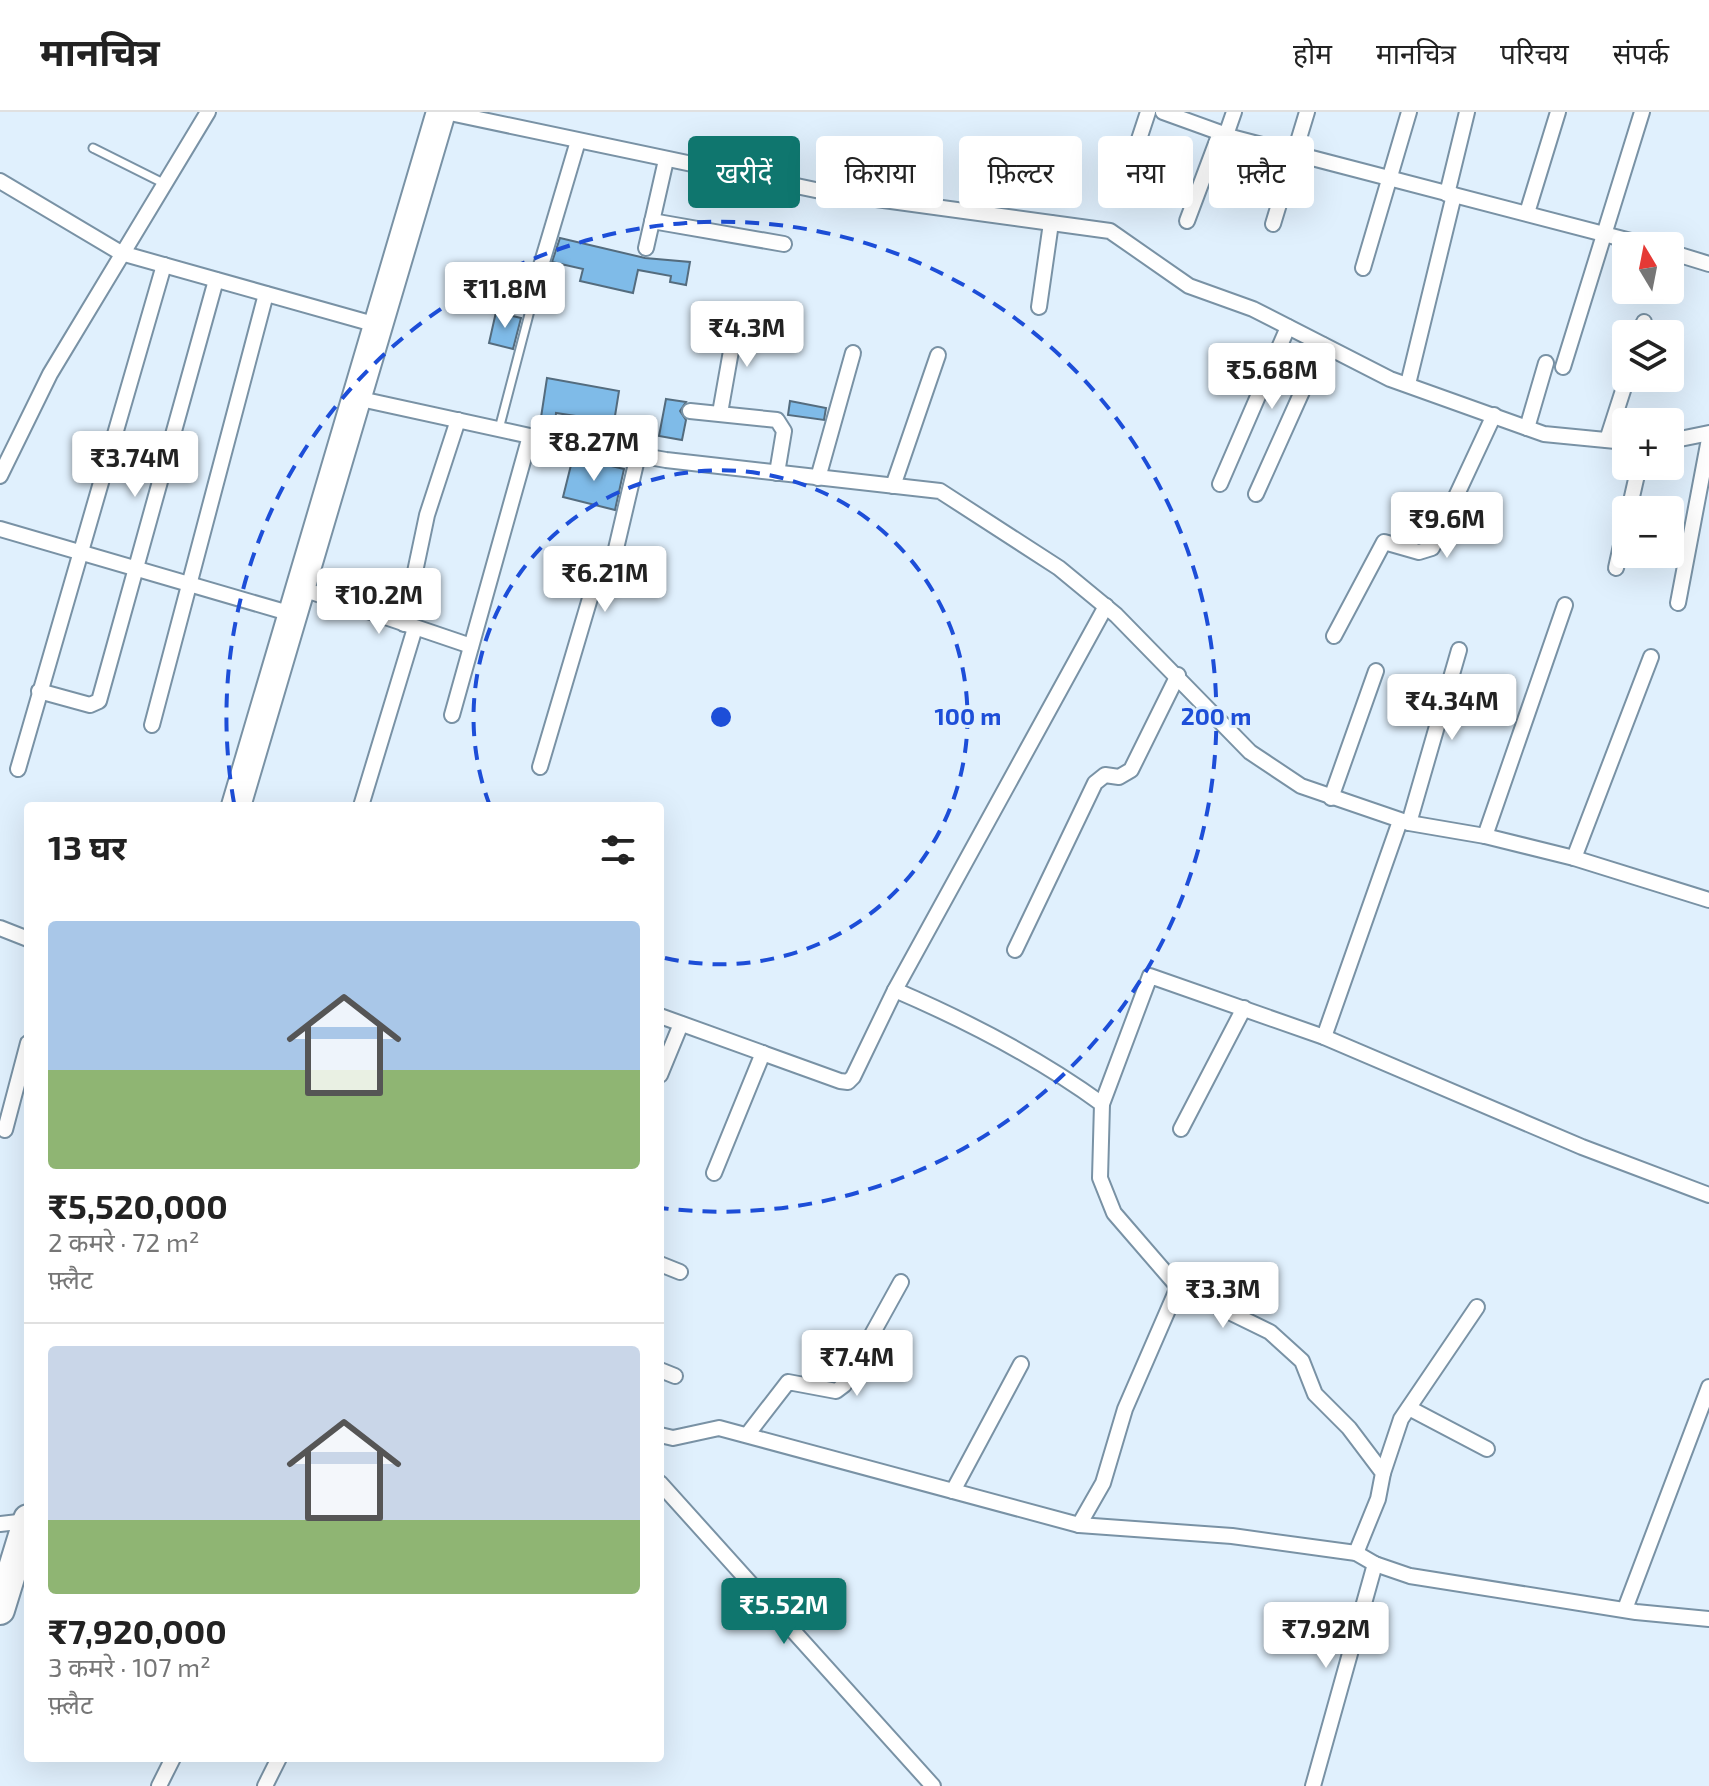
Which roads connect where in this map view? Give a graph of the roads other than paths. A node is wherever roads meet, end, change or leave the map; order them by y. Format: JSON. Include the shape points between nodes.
{"nodes":[{"id":1,"x":208,"y":112,"type":"edge"},
{"id":2,"x":443,"y":112,"type":"edge"},
{"id":3,"x":1148,"y":112,"type":"edge"},
{"id":4,"x":1163,"y":112,"type":"edge"},
{"id":5,"x":1234,"y":112,"type":"edge"},
{"id":6,"x":1307,"y":112,"type":"edge"},
{"id":7,"x":1409,"y":112,"type":"edge"},
{"id":8,"x":1467,"y":112,"type":"edge"},
{"id":9,"x":1558,"y":112,"type":"edge"},
{"id":10,"x":1642,"y":112,"type":"edge"},
{"id":11,"x":1223,"y":134,"type":"junction"},
{"id":12,"x":1140,"y":136,"type":"edge"},
{"id":13,"x":1230,"y":136,"type":"edge"},
{"id":14,"x":1300,"y":136,"type":"edge"},
{"id":15,"x":578,"y":141,"type":"junction"},
{"id":16,"x":93,"y":148,"type":"dead end"},
{"id":17,"x":1314,"y":159,"type":"edge"},
{"id":18,"x":666,"y":160,"type":"junction"},
{"id":19,"x":1389,"y":179,"type":"junction"},
{"id":20,"x":0,"y":181,"type":"edge"},
{"id":21,"x":165,"y":184,"type":"junction"},
{"id":22,"x":1450,"y":194,"type":"junction"},
{"id":23,"x":1278,"y":208,"type":"edge"},
{"id":24,"x":1527,"y":213,"type":"junction"},
{"id":25,"x":652,"y":221,"type":"junction"},
{"id":26,"x":1187,"y":221,"type":"dead end"},
{"id":27,"x":1051,"y":223,"type":"junction"},
{"id":28,"x":1273,"y":224,"type":"dead end"},
{"id":29,"x":1605,"y":232,"type":"junction"},
{"id":30,"x":1612,"y":234,"type":"edge"},
{"id":31,"x":784,"y":244,"type":"dead end"},
{"id":32,"x":646,"y":248,"type":"dead end"},
{"id":33,"x":121,"y":253,"type":"junction"},
{"id":34,"x":1684,"y":255,"type":"edge"},
{"id":35,"x":1708,"y":261,"type":"edge"},
{"id":36,"x":164,"y":265,"type":"junction"},
{"id":37,"x":1363,"y":268,"type":"dead end"},
{"id":38,"x":537,"y":279,"type":"dead end"},
{"id":39,"x":216,"y":280,"type":"junction"},
{"id":40,"x":266,"y":294,"type":"junction"},
{"id":41,"x":533,"y":299,"type":"dead end"},
{"id":42,"x":1039,"y":307,"type":"dead end"},
{"id":43,"x":737,"y":317,"type":"dead end"},
{"id":44,"x":377,"y":325,"type":"junction"},
{"id":45,"x":1288,"y":327,"type":"junction"},
{"id":46,"x":1323,"y":345,"type":"junction"},
{"id":47,"x":853,"y":353,"type":"dead end"},
{"id":48,"x":938,"y":355,"type":"dead end"},
{"id":49,"x":1546,"y":363,"type":"dead end"},
{"id":50,"x":1563,"y":367,"type":"dead end"},
{"id":51,"x":1408,"y":384,"type":"junction"},
{"id":52,"x":1622,"y":392,"type":"edge"},
{"id":53,"x":356,"y":398,"type":"junction"},
{"id":54,"x":690,"y":411,"type":"dead end"},
{"id":55,"x":720,"y":413,"type":"junction"},
{"id":56,"x":1494,"y":415,"type":"junction"},
{"id":57,"x":458,"y":420,"type":"junction"},
{"id":58,"x":1527,"y":428,"type":"junction"},
{"id":59,"x":499,"y":429,"type":"junction"},
{"id":60,"x":1709,"y":433,"type":"edge"},
{"id":61,"x":530,"y":436,"type":"junction"},
{"id":62,"x":1684,"y":438,"type":"edge"},
{"id":63,"x":0,"y":439,"type":"edge"},
{"id":64,"x":1709,"y":439,"type":"edge"},
{"id":65,"x":1607,"y":440,"type":"junction"},
{"id":66,"x":1612,"y":441,"type":"edge"},
{"id":67,"x":15,"y":447,"type":"junction"},
{"id":68,"x":638,"y":455,"type":"junction"},
{"id":69,"x":777,"y":473,"type":"junction"},
{"id":70,"x":0,"y":476,"type":"edge"},
{"id":71,"x":818,"y":478,"type":"junction"},
{"id":72,"x":1220,"y":484,"type":"dead end"},
{"id":73,"x":893,"y":486,"type":"junction"},
{"id":74,"x":1256,"y":494,"type":"dead end"},
{"id":75,"x":0,"y":529,"type":"edge"},
{"id":76,"x":80,"y":553,"type":"junction"},
{"id":77,"x":135,"y":570,"type":"junction"},
{"id":78,"x":189,"y":585,"type":"junction"},
{"id":79,"x":296,"y":601,"type":"junction"},
{"id":80,"x":1678,"y":603,"type":"dead end"},
{"id":81,"x":1565,"y":605,"type":"dead end"},
{"id":82,"x":1106,"y":606,"type":"junction"},
{"id":83,"x":410,"y":626,"type":"junction"},
{"id":84,"x":1334,"y":636,"type":"dead end"},
{"id":85,"x":471,"y":646,"type":"junction"},
{"id":86,"x":1459,"y":650,"type":"dead end"},
{"id":87,"x":1651,"y":657,"type":"dead end"},
{"id":88,"x":1376,"y":671,"type":"dead end"},
{"id":89,"x":1178,"y":675,"type":"junction"},
{"id":90,"x":39,"y":691,"type":"junction"},
{"id":91,"x":452,"y":715,"type":"dead end"},
{"id":92,"x":152,"y":725,"type":"dead end"},
{"id":93,"x":540,"y":767,"type":"dead end"},
{"id":94,"x":18,"y":769,"type":"dead end"},
{"id":95,"x":1331,"y":798,"type":"junction"},
{"id":96,"x":237,"y":802,"type":"edge"},
{"id":97,"x":362,"y":802,"type":"edge"},
{"id":98,"x":1405,"y":822,"type":"junction"},
{"id":99,"x":1485,"y":836,"type":"junction"},
{"id":100,"x":1574,"y":858,"type":"junction"},
{"id":101,"x":1709,"y":900,"type":"edge"},
{"id":102,"x":0,"y":928,"type":"edge"},
{"id":103,"x":24,"y":937,"type":"edge"},
{"id":104,"x":1015,"y":950,"type":"dead end"},
{"id":105,"x":895,"y":990,"type":"junction"},
{"id":106,"x":1244,"y":1008,"type":"junction"},
{"id":107,"x":664,"y":1018,"type":"edge"},
{"id":108,"x":681,"y":1024,"type":"junction"},
{"id":109,"x":1324,"y":1037,"type":"junction"},
{"id":110,"x":763,"y":1053,"type":"junction"},
{"id":111,"x":24,"y":1058,"type":"edge"},
{"id":112,"x":664,"y":1065,"type":"edge"},
{"id":113,"x":1102,"y":1104,"type":"junction"},
{"id":114,"x":1181,"y":1129,"type":"dead end"},
{"id":115,"x":5,"y":1130,"type":"dead end"},
{"id":116,"x":714,"y":1173,"type":"dead end"},
{"id":117,"x":1709,"y":1195,"type":"edge"},
{"id":118,"x":664,"y":1266,"type":"edge"},
{"id":119,"x":680,"y":1272,"type":"dead end"},
{"id":120,"x":901,"y":1282,"type":"dead end"},
{"id":121,"x":1178,"y":1287,"type":"junction"},
{"id":122,"x":1477,"y":1307,"type":"dead end"},
{"id":123,"x":1021,"y":1364,"type":"dead end"},
{"id":124,"x":664,"y":1372,"type":"edge"},
{"id":125,"x":675,"y":1376,"type":"dead end"},
{"id":126,"x":1709,"y":1387,"type":"edge"},
{"id":127,"x":1409,"y":1408,"type":"junction"},
{"id":128,"x":747,"y":1435,"type":"junction"},
{"id":129,"x":664,"y":1436,"type":"edge"},
{"id":130,"x":1487,"y":1449,"type":"dead end"},
{"id":131,"x":1383,"y":1473,"type":"junction"},
{"id":132,"x":664,"y":1487,"type":"edge"},
{"id":133,"x":953,"y":1491,"type":"junction"},
{"id":134,"x":24,"y":1521,"type":"edge"},
{"id":135,"x":0,"y":1524,"type":"edge"},
{"id":136,"x":1079,"y":1525,"type":"junction"},
{"id":137,"x":24,"y":1533,"type":"edge"},
{"id":138,"x":1356,"y":1553,"type":"junction"},
{"id":139,"x":1375,"y":1564,"type":"junction"},
{"id":140,"x":1625,"y":1609,"type":"junction"},
{"id":141,"x":0,"y":1610,"type":"edge"},
{"id":142,"x":1709,"y":1619,"type":"edge"},
{"id":143,"x":171,"y":1762,"type":"edge"},
{"id":144,"x":277,"y":1762,"type":"edge"},
{"id":145,"x":159,"y":1786,"type":"edge"},
{"id":146,"x":265,"y":1786,"type":"edge"},
{"id":147,"x":933,"y":1786,"type":"edge"},
{"id":148,"x":1313,"y":1786,"type":"edge"}],
"edges":[{"from":1,"to":21,"type":"street"},
{"from":2,"to":15,"type":"street"},
{"from":2,"to":44,"type":"highway"},
{"from":3,"to":12,"type":"street"},
{"from":4,"to":11,"type":"street"},
{"from":5,"to":11,"type":"street"},
{"from":6,"to":14,"type":"street"},
{"from":7,"to":19,"type":"street"},
{"from":8,"to":22,"type":"street"},
{"from":9,"to":24,"type":"street"},
{"from":10,"to":29,"type":"street"},
{"from":11,"to":13,"type":"street"},
{"from":11,"to":26,"type":"street"},
{"from":15,"to":18,"type":"street"},
{"from":15,"to":38,"type":"street"},
{"from":16,"to":21,"type":"lane"},
{"from":17,"to":19,"type":"street"},
{"from":18,"to":25,"type":"street"},
{"from":18,"to":27,"type":"street","via":[[825,192]]},
{"from":19,"to":22,"type":"street"},
{"from":19,"to":37,"type":"street"},
{"from":20,"to":33,"type":"street"},
{"from":21,"to":33,"type":"street"},
{"from":22,"to":24,"type":"street"},
{"from":22,"to":51,"type":"street"},
{"from":23,"to":28,"type":"street"},
{"from":24,"to":29,"type":"street"},
{"from":25,"to":31,"type":"street"},
{"from":25,"to":32,"type":"street"},
{"from":27,"to":42,"type":"street"},
{"from":27,"to":45,"type":"street","via":[[1110,231],[1189,286]]},
{"from":29,"to":30,"type":"street"},
{"from":29,"to":50,"type":"street"},
{"from":33,"to":36,"type":"street"},
{"from":33,"to":67,"type":"street","via":[[50,374]]},
{"from":34,"to":35,"type":"street"},
{"from":36,"to":39,"type":"street"},
{"from":36,"to":76,"type":"street"},
{"from":39,"to":40,"type":"street"},
{"from":39,"to":77,"type":"street"},
{"from":40,"to":44,"type":"street"},
{"from":40,"to":78,"type":"street"},
{"from":41,"to":59,"type":"lane"},
{"from":43,"to":55,"type":"street"},
{"from":44,"to":53,"type":"highway"},
{"from":45,"to":46,"type":"street"},
{"from":45,"to":72,"type":"street"},
{"from":46,"to":51,"type":"street"},
{"from":46,"to":74,"type":"street"},
{"from":47,"to":71,"type":"street"},
{"from":48,"to":73,"type":"street"},
{"from":49,"to":58,"type":"street"},
{"from":51,"to":56,"type":"street"},
{"from":52,"to":65,"type":"street"},
{"from":53,"to":57,"type":"street"},
{"from":53,"to":79,"type":"highway"},
{"from":54,"to":55,"type":"street"},
{"from":55,"to":69,"type":"street","via":[[782,424]]},
{"from":56,"to":58,"type":"street"},
{"from":56,"to":84,"type":"street","via":[[1432,548],[1419,552],[1384,542]]},
{"from":57,"to":59,"type":"street"},
{"from":57,"to":83,"type":"street","via":[[427,515]]},
{"from":58,"to":65,"type":"street"},
{"from":59,"to":61,"type":"street"},
{"from":60,"to":62,"type":"street"},
{"from":61,"to":68,"type":"street"},
{"from":61,"to":85,"type":"street"},
{"from":63,"to":67,"type":"street"},
{"from":64,"to":80,"type":"street"},
{"from":65,"to":66,"type":"street"},
{"from":67,"to":70,"type":"street"},
{"from":68,"to":69,"type":"street"},
{"from":68,"to":93,"type":"street","via":[[615,553],[596,578]]},
{"from":69,"to":71,"type":"street"},
{"from":71,"to":73,"type":"street"},
{"from":73,"to":82,"type":"street","via":[[951,497],[1059,568]]},
{"from":75,"to":76,"type":"street"},
{"from":76,"to":77,"type":"street"},
{"from":76,"to":90,"type":"street"},
{"from":77,"to":78,"type":"street"},
{"from":77,"to":90,"type":"street","via":[[96,705]]},
{"from":78,"to":79,"type":"street"},
{"from":78,"to":92,"type":"street"},
{"from":79,"to":83,"type":"street"},
{"from":79,"to":96,"type":"highway"},
{"from":81,"to":99,"type":"street"},
{"from":82,"to":89,"type":"street"},
{"from":82,"to":105,"type":"street"},
{"from":83,"to":85,"type":"street"},
{"from":83,"to":97,"type":"street"},
{"from":85,"to":91,"type":"street"},
{"from":86,"to":98,"type":"street"},
{"from":87,"to":100,"type":"street"},
{"from":88,"to":95,"type":"street"},
{"from":89,"to":95,"type":"street","via":[[1257,758]]},
{"from":89,"to":104,"type":"street","via":[[1131,770],[1119,777],[1105,775],[1095,783]]},
{"from":90,"to":94,"type":"street"},
{"from":95,"to":98,"type":"street"},
{"from":98,"to":99,"type":"street"},
{"from":98,"to":109,"type":"street"},
{"from":99,"to":100,"type":"street"},
{"from":100,"to":101,"type":"street"},
{"from":102,"to":103,"type":"street"},
{"from":105,"to":110,"type":"street","via":[[848,1082]]},
{"from":105,"to":113,"type":"street","via":[[1069,1080]]},
{"from":106,"to":109,"type":"street"},
{"from":106,"to":113,"type":"street","via":[[1150,976]]},
{"from":106,"to":114,"type":"street"},
{"from":107,"to":108,"type":"street"},
{"from":108,"to":110,"type":"street"},
{"from":108,"to":112,"type":"street"},
{"from":109,"to":117,"type":"street"},
{"from":110,"to":116,"type":"street"},
{"from":111,"to":115,"type":"street"},
{"from":113,"to":121,"type":"street","via":[[1100,1178],[1114,1213]]},
{"from":118,"to":119,"type":"street"},
{"from":120,"to":128,"type":"street","via":[[844,1385],[836,1391],[788,1382]]},
{"from":121,"to":131,"type":"street","via":[[1270,1332],[1302,1361],[1315,1394]]},
{"from":121,"to":136,"type":"street","via":[[1125,1409],[1103,1483]]},
{"from":122,"to":127,"type":"street"},
{"from":123,"to":133,"type":"street"},
{"from":124,"to":125,"type":"street"},
{"from":126,"to":140,"type":"street"},
{"from":127,"to":130,"type":"street"},
{"from":127,"to":131,"type":"street"},
{"from":128,"to":129,"type":"street","via":[[719,1428]]},
{"from":128,"to":133,"type":"street"},
{"from":131,"to":138,"type":"street"},
{"from":132,"to":147,"type":"street"},
{"from":133,"to":136,"type":"street"},
{"from":134,"to":135,"type":"street"},
{"from":136,"to":138,"type":"street","via":[[1232,1536]]},
{"from":137,"to":141,"type":"highway"},
{"from":138,"to":139,"type":"street"},
{"from":139,"to":140,"type":"street","via":[[1410,1576]]},
{"from":139,"to":148,"type":"street"},
{"from":140,"to":142,"type":"street"},
{"from":143,"to":145,"type":"street"},
{"from":144,"to":146,"type":"street"}]}
